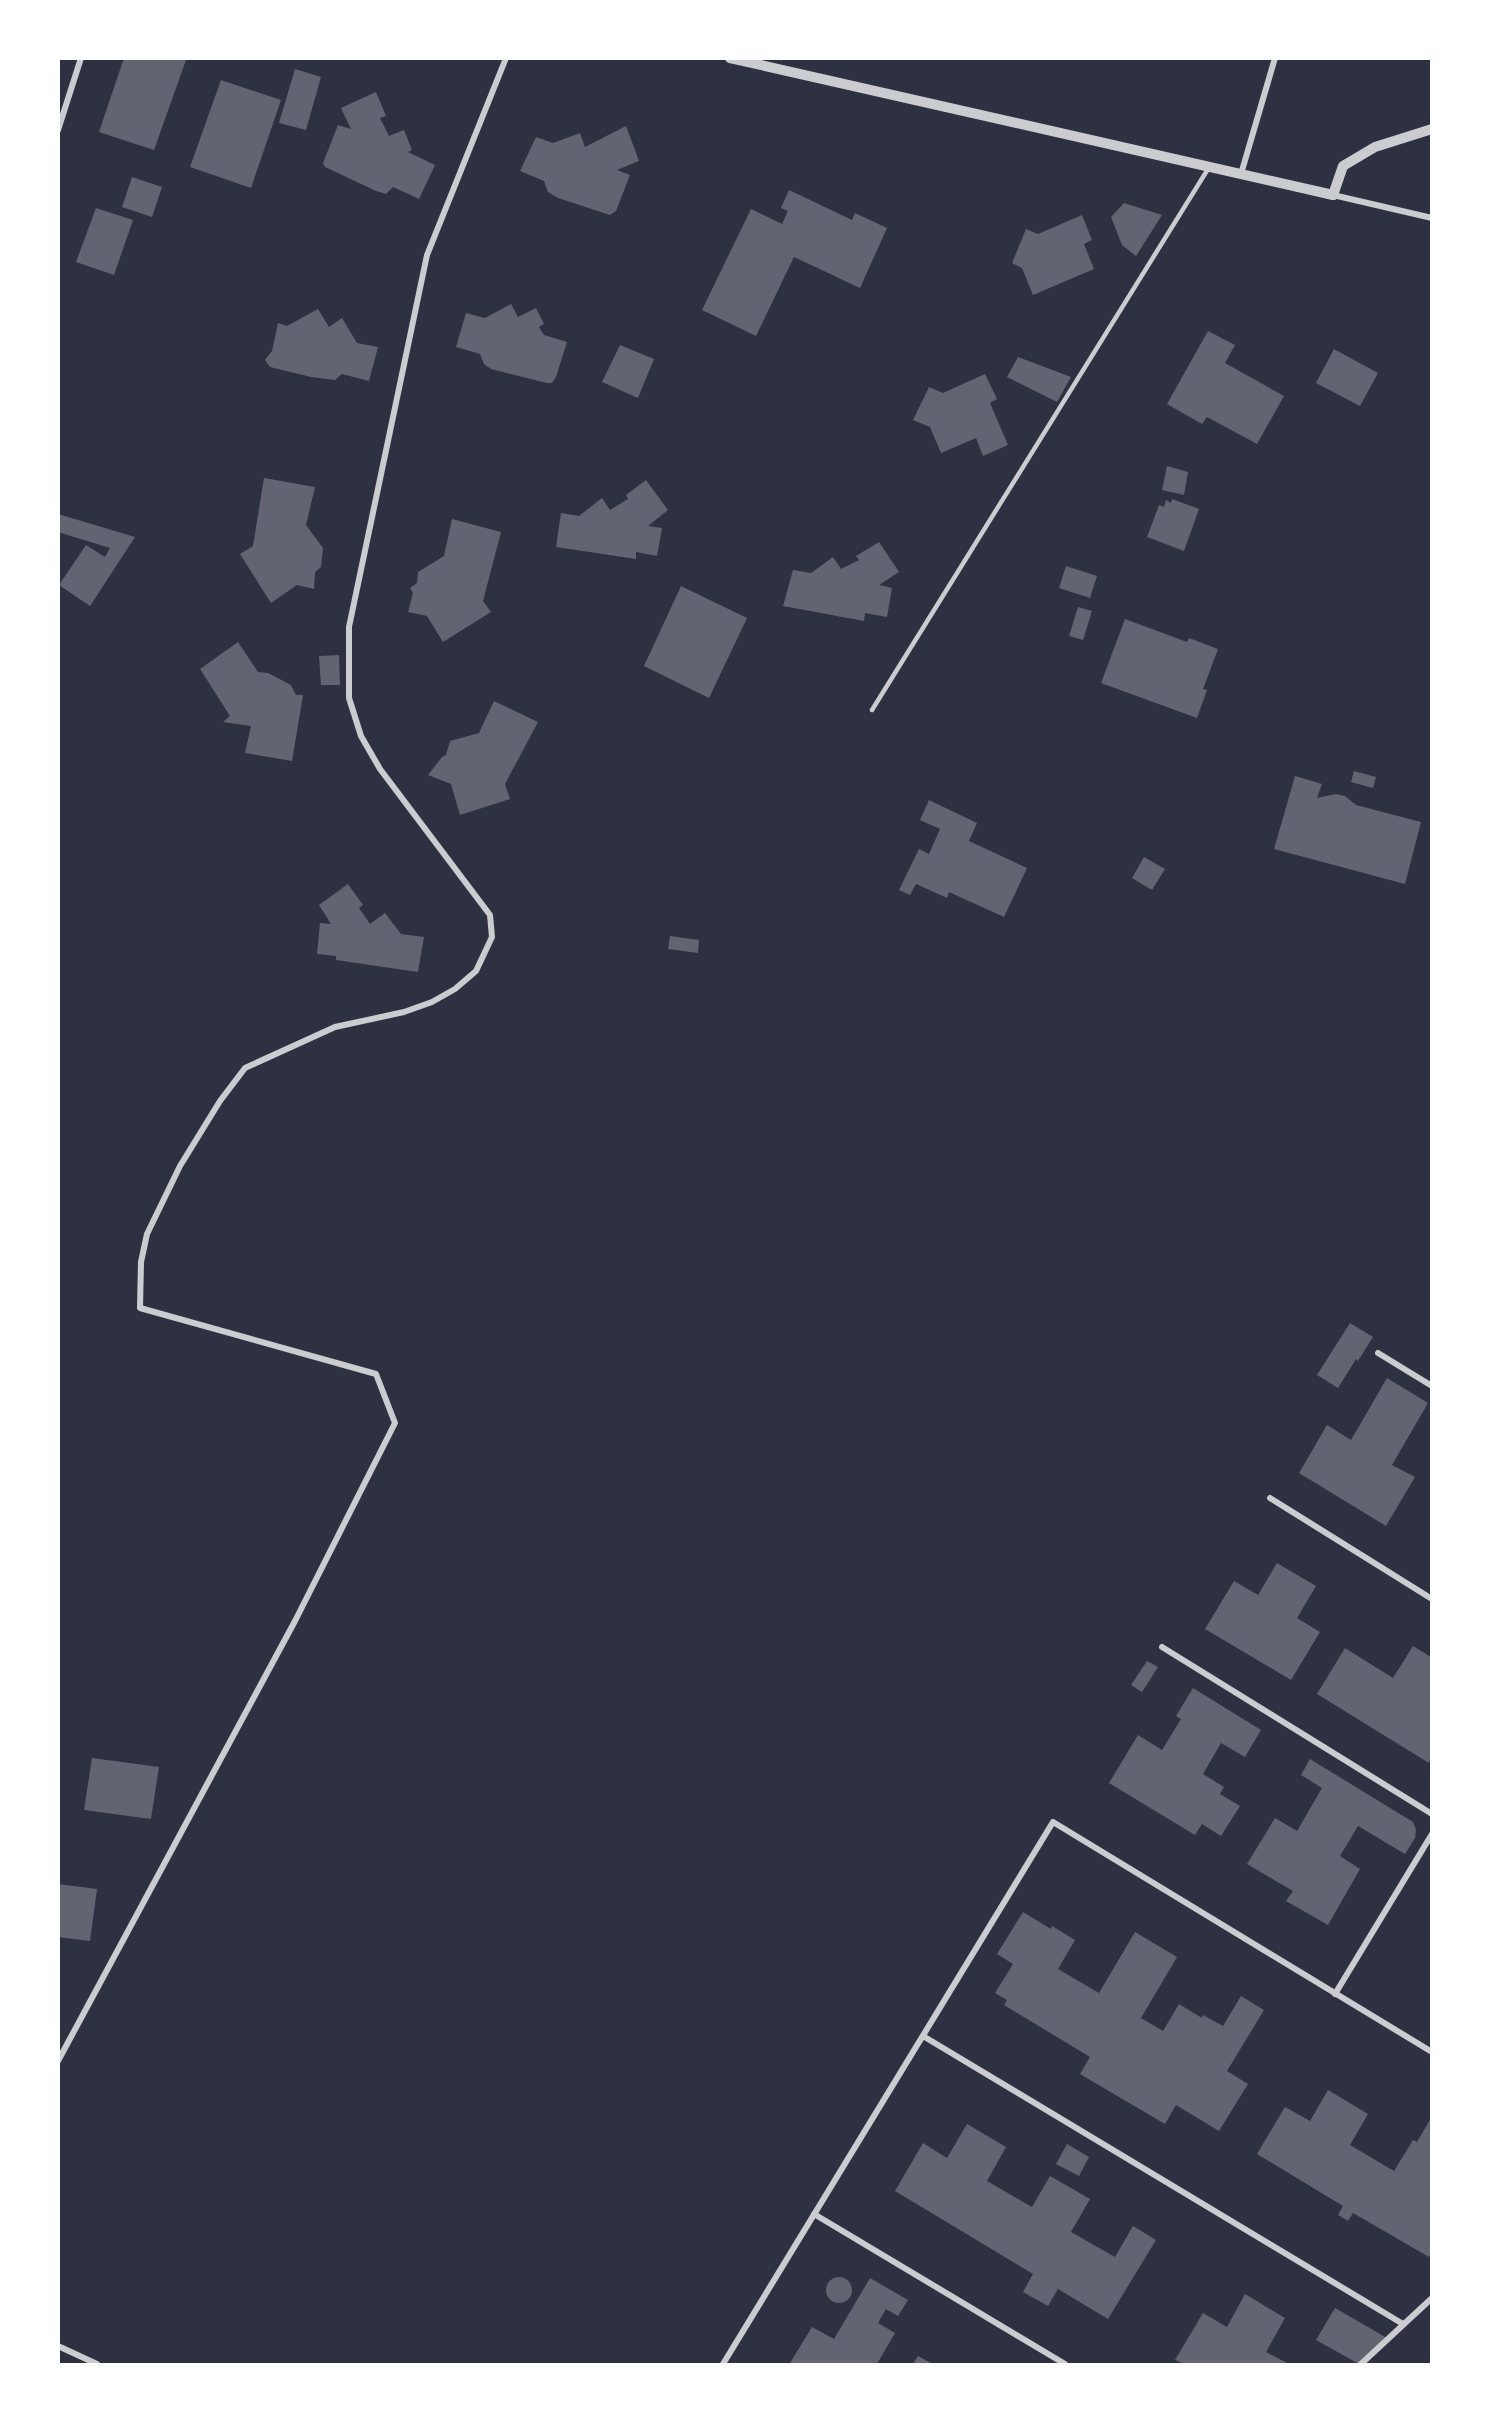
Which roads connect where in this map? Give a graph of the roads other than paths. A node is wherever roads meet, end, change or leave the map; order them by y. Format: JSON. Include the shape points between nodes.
{"nodes":[{"id":1,"x":81,"y":58,"type":"edge"},
{"id":2,"x":506,"y":58,"type":"edge"},
{"id":3,"x":730,"y":58,"type":"edge"},
{"id":4,"x":1275,"y":58,"type":"edge"},
{"id":5,"x":1431,"y":129,"type":"edge"},
{"id":6,"x":58,"y":130,"type":"edge"},
{"id":7,"x":1210,"y":166,"type":"junction"},
{"id":8,"x":1241,"y":174,"type":"junction"},
{"id":9,"x":1334,"y":195,"type":"junction"},
{"id":10,"x":1431,"y":218,"type":"edge"},
{"id":11,"x":872,"y":710,"type":"dead end"},
{"id":12,"x":1378,"y":1353,"type":"dead end"},
{"id":13,"x":1431,"y":1386,"type":"edge"},
{"id":14,"x":1270,"y":1498,"type":"dead end"},
{"id":15,"x":1431,"y":1599,"type":"edge"},
{"id":16,"x":1162,"y":1647,"type":"dead end"},
{"id":17,"x":1431,"y":1814,"type":"edge"},
{"id":18,"x":1431,"y":1834,"type":"edge"},
{"id":19,"x":1335,"y":1994,"type":"junction"},
{"id":20,"x":922,"y":2036,"type":"junction"},
{"id":21,"x":1431,"y":2052,"type":"edge"},
{"id":22,"x":58,"y":2061,"type":"edge"},
{"id":23,"x":814,"y":2214,"type":"junction"},
{"id":24,"x":1431,"y":2298,"type":"edge"},
{"id":25,"x":1403,"y":2325,"type":"junction"},
{"id":26,"x":58,"y":2346,"type":"edge"},
{"id":27,"x":97,"y":2364,"type":"edge"},
{"id":28,"x":723,"y":2364,"type":"edge"},
{"id":29,"x":1065,"y":2364,"type":"edge"},
{"id":30,"x":1361,"y":2364,"type":"edge"}],
"edges":[{"from":1,"to":6,"type":"street"},
{"from":2,"to":22,"type":"street","via":[[427,255],[350,627],[349,698],[361,736],[380,769],[490,915],[492,937],[476,971],[432,1002],[335,1027],[245,1068],[180,1166],[147,1234],[141,1262],[140,1308],[376,1374],[395,1422],[296,1621]]},
{"from":3,"to":7,"type":"street"},
{"from":4,"to":8,"type":"street"},
{"from":5,"to":9,"type":"street","via":[[1375,147],[1343,166]]},
{"from":7,"to":8,"type":"street"},
{"from":7,"to":11,"type":"lane"},
{"from":8,"to":9,"type":"street"},
{"from":9,"to":10,"type":"street"},
{"from":12,"to":13,"type":"street"},
{"from":14,"to":15,"type":"street"},
{"from":16,"to":17,"type":"street"},
{"from":18,"to":19,"type":"street"},
{"from":19,"to":20,"type":"street","via":[[1053,1822]]},
{"from":19,"to":21,"type":"street"},
{"from":20,"to":23,"type":"street"},
{"from":20,"to":25,"type":"street"},
{"from":23,"to":28,"type":"street"},
{"from":23,"to":29,"type":"street"},
{"from":24,"to":25,"type":"street"},
{"from":25,"to":30,"type":"street"},
{"from":26,"to":27,"type":"street"}]}
